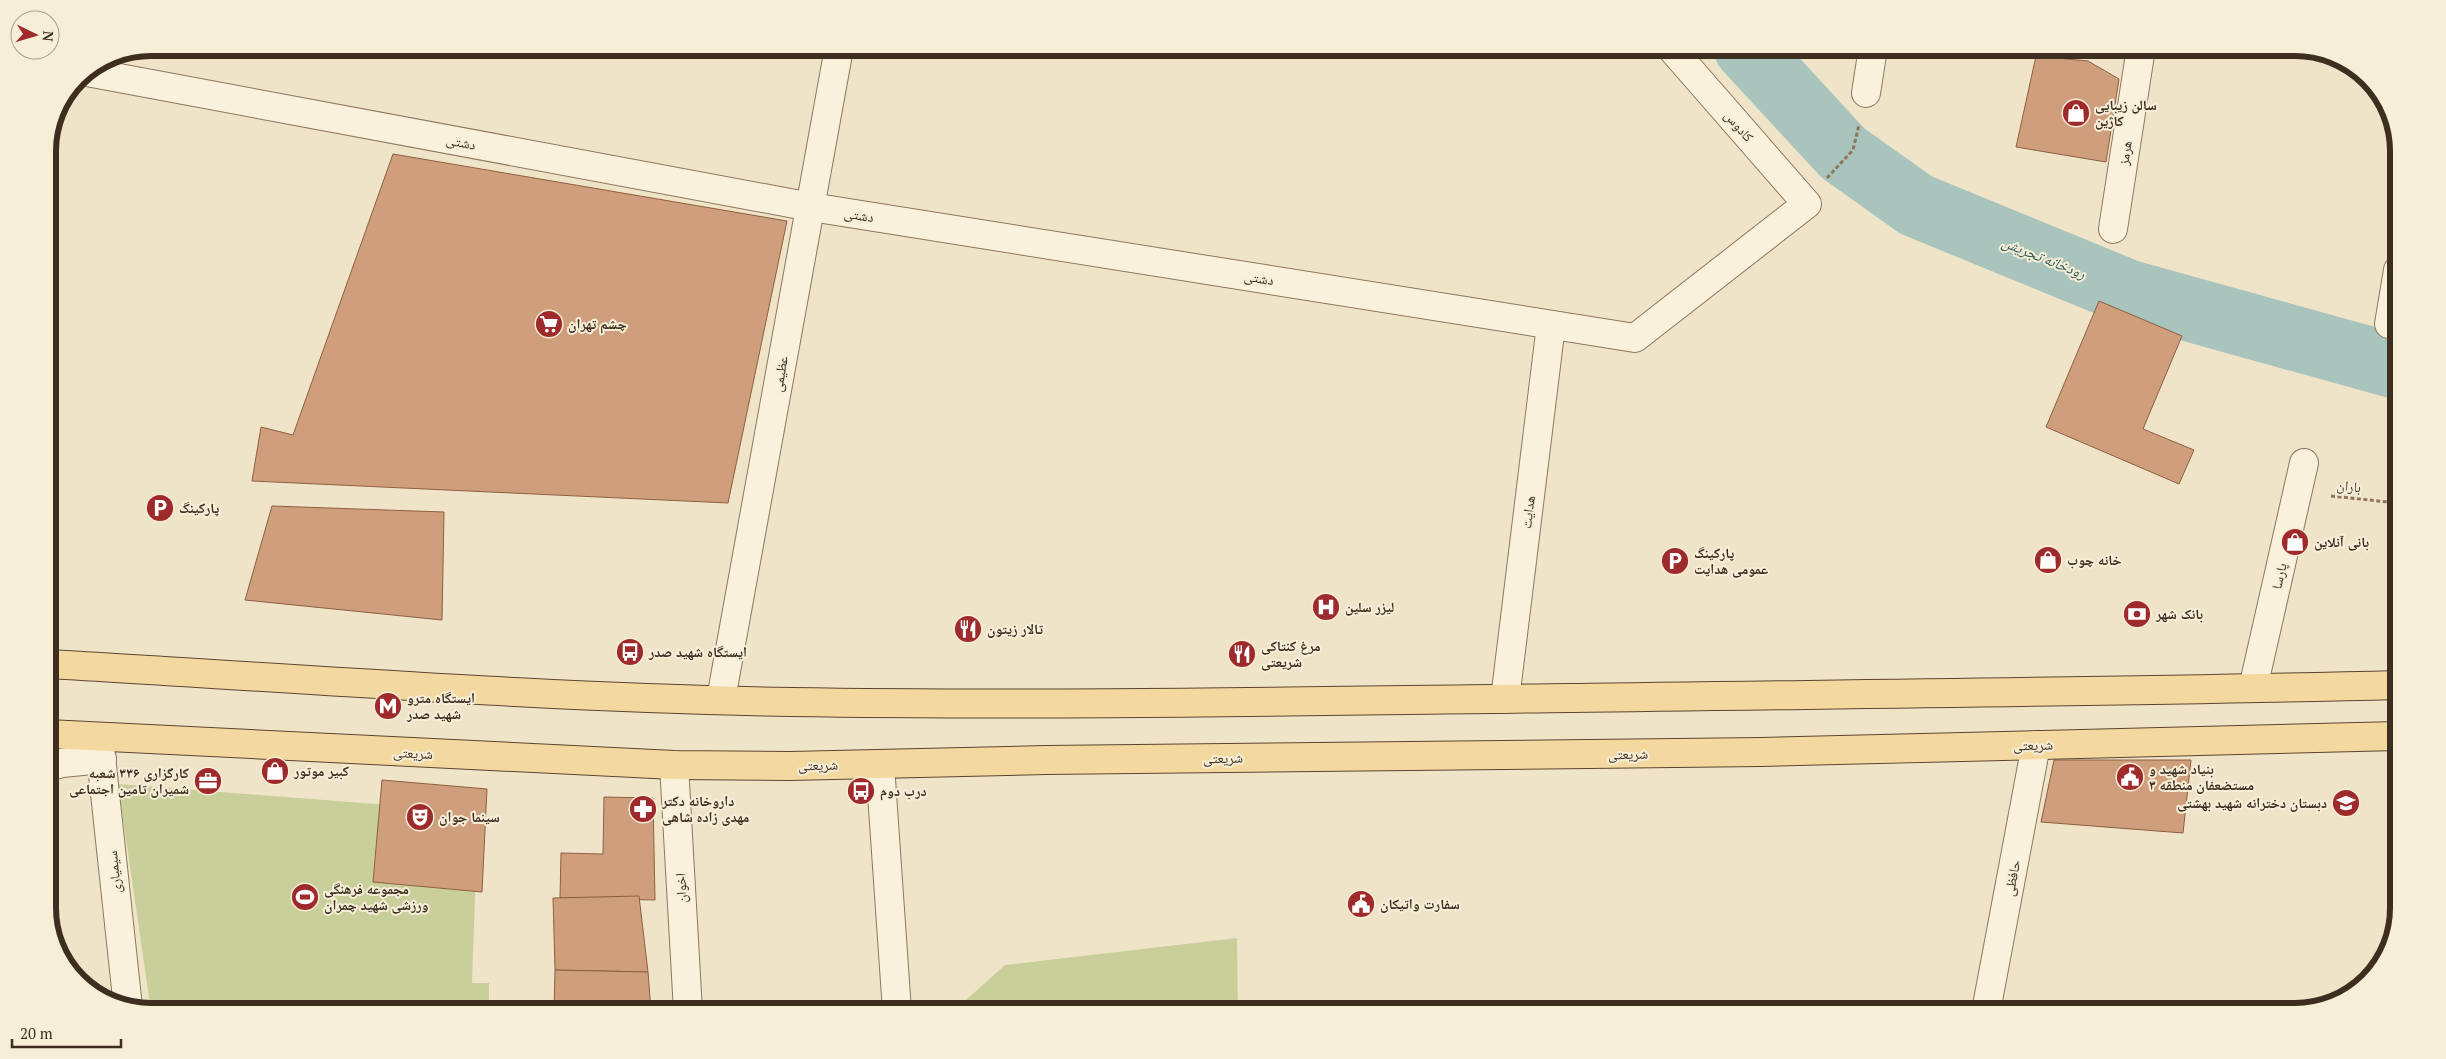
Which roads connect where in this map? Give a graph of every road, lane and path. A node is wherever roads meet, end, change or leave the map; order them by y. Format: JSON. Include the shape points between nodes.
{"nodes":[{"id":1,"x":838,"y":56,"type":"edge"},
{"id":2,"x":1678,"y":56,"type":"edge"},
{"id":3,"x":1872,"y":56,"type":"edge"},
{"id":4,"x":2140,"y":56,"type":"edge"},
{"id":5,"x":96,"y":74,"type":"edge"},
{"id":6,"x":1866,"y":93,"type":"dead end"},
{"id":7,"x":1853,"y":150,"type":"dead end"},
{"id":8,"x":1831,"y":173,"type":"dead end"},
{"id":9,"x":810,"y":207,"type":"junction"},
{"id":10,"x":2113,"y":229,"type":"dead end"},
{"id":11,"x":1552,"y":325,"type":"junction"},
{"id":12,"x":1635,"y":338,"type":"joint"},
{"id":13,"x":2304,"y":463,"type":"dead end"},
{"id":14,"x":2298,"y":492,"type":"junction"},
{"id":15,"x":2390,"y":502,"type":"edge"},
{"id":16,"x":56,"y":664,"type":"edge"},
{"id":17,"x":2390,"y":684,"type":"edge"},
{"id":18,"x":2253,"y":688,"type":"junction"},
{"id":19,"x":1505,"y":699,"type":"junction"},
{"id":20,"x":721,"y":700,"type":"junction"},
{"id":21,"x":56,"y":736,"type":"edge"},
{"id":22,"x":2390,"y":736,"type":"edge"},
{"id":23,"x":2036,"y":745,"type":"junction"},
{"id":24,"x":101,"y":748,"type":"junction"},
{"id":25,"x":56,"y":765,"type":"edge"},
{"id":26,"x":674,"y":765,"type":"junction"},
{"id":27,"x":880,"y":765,"type":"junction"},
{"id":28,"x":127,"y":1000,"type":"edge"},
{"id":29,"x":687,"y":1003,"type":"edge"},
{"id":30,"x":896,"y":1003,"type":"edge"},
{"id":31,"x":1988,"y":1003,"type":"edge"}],
"edges":[{"from":1,"to":9,"type":"street","name":"عظیمی"},
{"from":2,"to":12,"type":"street","name":"کادوس","via":[[1807,204]]},
{"from":3,"to":6,"type":"street"},
{"from":4,"to":10,"type":"street","name":"هرمز"},
{"from":5,"to":9,"type":"street","name":"دشتی"},
{"from":7,"to":8,"type":"path"},
{"from":9,"to":11,"type":"street","name":"دشتی"},
{"from":9,"to":20,"type":"street","name":"عظیمی"},
{"from":11,"to":12,"type":"street","name":"دشتی"},
{"from":11,"to":19,"type":"street","name":"هدایت"},
{"from":13,"to":14,"type":"street","name":"پارسا"},
{"from":14,"to":15,"type":"path","name":"باران"},
{"from":14,"to":18,"type":"street","name":"پارسا"},
{"from":16,"to":20,"type":"main road"},
{"from":17,"to":18,"type":"main road"},
{"from":18,"to":19,"type":"main road"},
{"from":19,"to":20,"type":"main road","via":[[1130,703]]},
{"from":21,"to":24,"type":"main road","name":"شریعتی"},
{"from":22,"to":23,"type":"main road","name":"شریعتی"},
{"from":23,"to":27,"type":"main road","name":"شریعتی"},
{"from":23,"to":31,"type":"street","name":"حافظی"},
{"from":24,"to":25,"type":"street"},
{"from":24,"to":26,"type":"main road","name":"شریعتی"},
{"from":24,"to":28,"type":"street","name":"سیمیاری"},
{"from":26,"to":27,"type":"main road","name":"شریعتی"},
{"from":26,"to":29,"type":"street","name":"اخوان"},
{"from":27,"to":30,"type":"street"}]}
